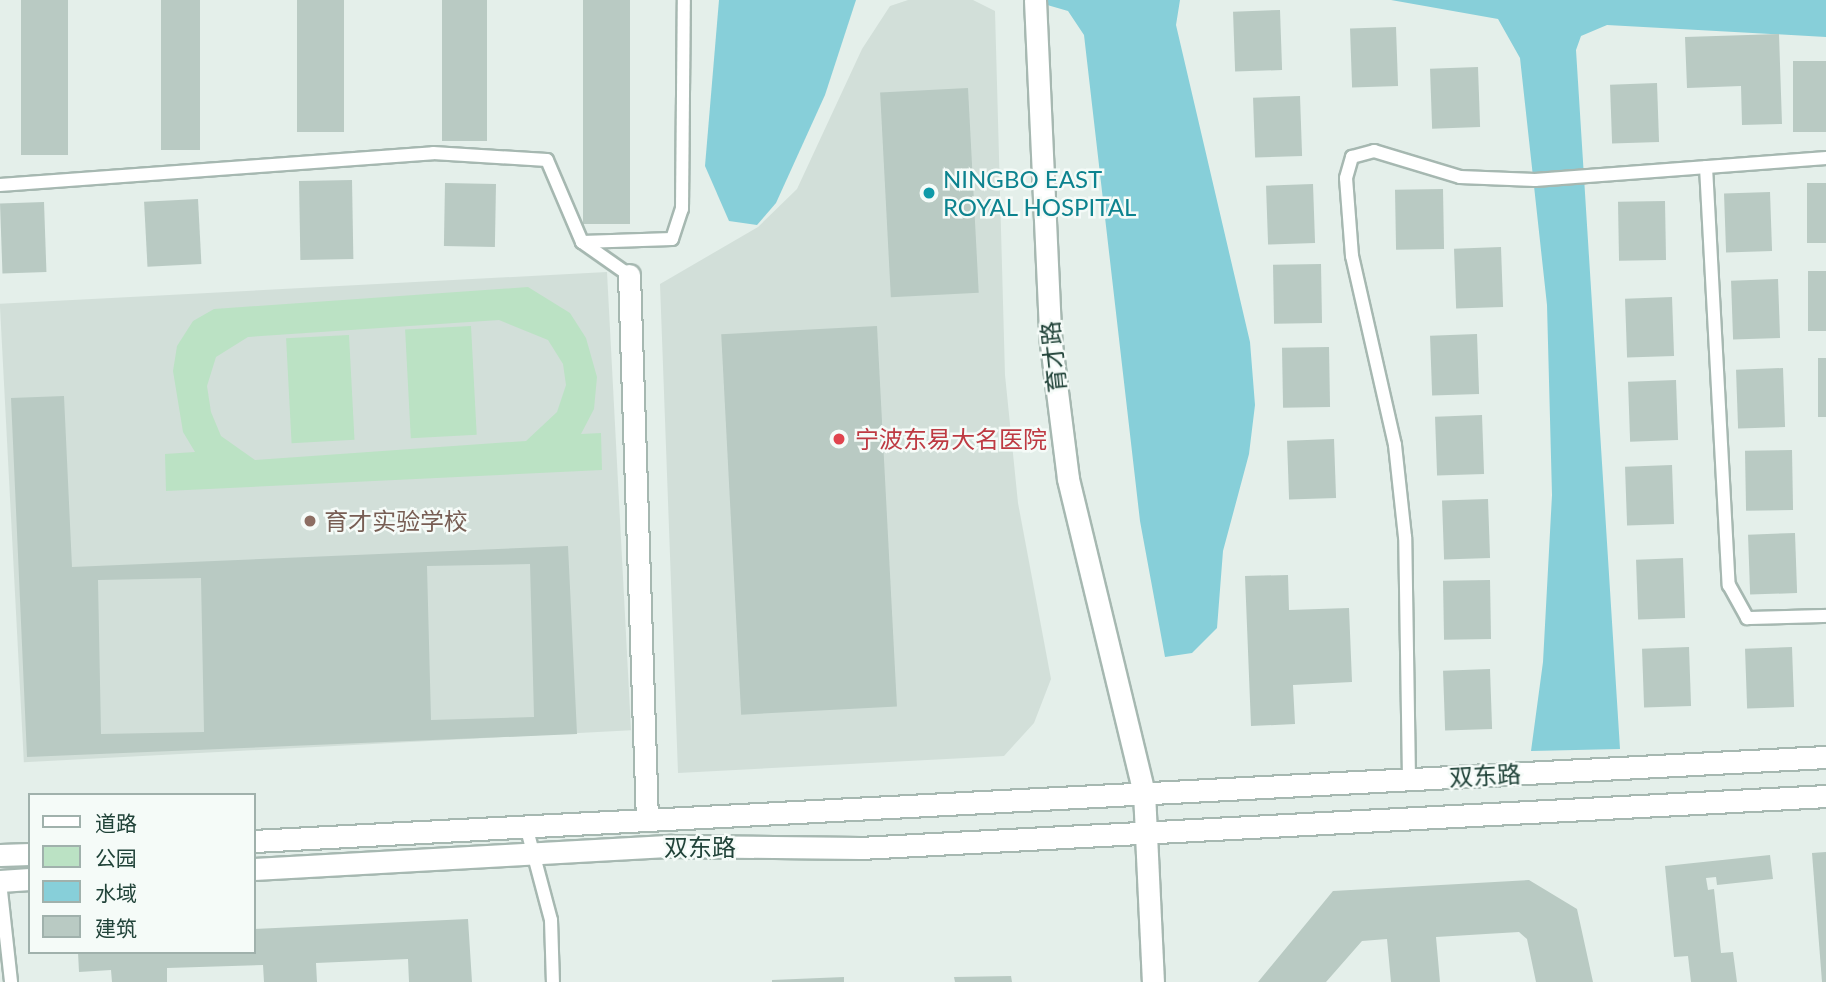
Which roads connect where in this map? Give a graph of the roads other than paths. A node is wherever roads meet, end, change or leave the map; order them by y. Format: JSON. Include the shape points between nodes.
{"nodes":[{"id":1,"x":684,"y":0,"type":"edge"},
{"id":2,"x":1035,"y":0,"type":"edge"},
{"id":3,"x":1826,"y":158,"type":"edge"},
{"id":4,"x":1706,"y":167,"type":"junction"},
{"id":5,"x":0,"y":184,"type":"edge"},
{"id":6,"x":582,"y":242,"type":"junction"},
{"id":7,"x":629,"y":275,"type":"joint"},
{"id":8,"x":1826,"y":616,"type":"edge"},
{"id":9,"x":1826,"y":757,"type":"edge"},
{"id":10,"x":1409,"y":779,"type":"junction"},
{"id":11,"x":1144,"y":792,"type":"junction"},
{"id":12,"x":1826,"y":796,"type":"edge"},
{"id":13,"x":647,"y":820,"type":"junction"},
{"id":14,"x":526,"y":826,"type":"junction"},
{"id":15,"x":1146,"y":833,"type":"junction"},
{"id":16,"x":256,"y":841,"type":"edge"},
{"id":17,"x":28,"y":854,"type":"edge"},
{"id":18,"x":0,"y":855,"type":"edge"},
{"id":19,"x":534,"y":855,"type":"junction"},
{"id":20,"x":256,"y":869,"type":"edge"},
{"id":21,"x":28,"y":880,"type":"edge"},
{"id":22,"x":0,"y":881,"type":"edge"},
{"id":23,"x":10,"y":982,"type":"edge"},
{"id":24,"x":553,"y":982,"type":"edge"},
{"id":25,"x":1153,"y":982,"type":"edge"}],
"edges":[{"from":1,"to":6,"type":"lane","via":[[682,209],[672,239]]},
{"from":2,"to":11,"type":"main road","name":"育才路","via":[[1032,38],[1050,336],[1068,479]]},
{"from":3,"to":4,"type":"lane"},
{"from":4,"to":8,"type":"lane","via":[[1730,585],[1747,618]]},
{"from":4,"to":10,"type":"lane","via":[[1535,180],[1460,177],[1374,151],[1352,158],[1346,178],[1352,256],[1395,444],[1405,537]]},
{"from":5,"to":6,"type":"lane","via":[[433,153],[547,160]]},
{"from":6,"to":7,"type":"lane"},
{"from":7,"to":13,"type":"main road"},
{"from":9,"to":10,"type":"main road","name":"双东路"},
{"from":10,"to":11,"type":"main road","name":"双东路"},
{"from":11,"to":13,"type":"main road","name":"双东路"},
{"from":11,"to":15,"type":"main road"},
{"from":12,"to":15,"type":"main road","name":"双东路"},
{"from":13,"to":14,"type":"main road","name":"双东路"},
{"from":14,"to":16,"type":"main road","name":"双东路"},
{"from":14,"to":19,"type":"lane"},
{"from":15,"to":19,"type":"main road","name":"双东路"},
{"from":15,"to":25,"type":"main road"},
{"from":17,"to":18,"type":"main road"},
{"from":19,"to":20,"type":"main road","name":"双东路"},
{"from":19,"to":24,"type":"lane","via":[[551,920]]},
{"from":21,"to":22,"type":"main road"},
{"from":22,"to":23,"type":"lane"}]}
